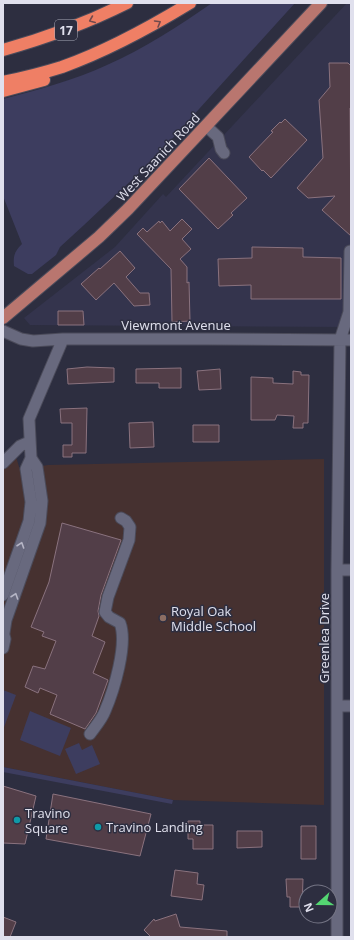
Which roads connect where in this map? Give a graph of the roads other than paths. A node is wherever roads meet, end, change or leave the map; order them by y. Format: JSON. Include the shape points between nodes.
{"nodes":[{"id":1,"x":127,"y":3,"type":"edge"},
{"id":2,"x":190,"y":3,"type":"edge"},
{"id":3,"x":321,"y":3,"type":"edge"},
{"id":4,"x":124,"y":40,"type":"junction"},
{"id":5,"x":3,"y":50,"type":"edge"},
{"id":6,"x":3,"y":82,"type":"edge"},
{"id":7,"x":3,"y":91,"type":"edge"},
{"id":8,"x":206,"y":126,"type":"junction"},
{"id":9,"x":224,"y":153,"type":"dead end"},
{"id":10,"x":350,"y":251,"type":"dead end"},
{"id":11,"x":3,"y":318,"type":"edge"},
{"id":12,"x":3,"y":330,"type":"edge"},
{"id":13,"x":62,"y":339,"type":"junction"},
{"id":14,"x":346,"y":340,"type":"edge"},
{"id":15,"x":29,"y":442,"type":"junction"},
{"id":16,"x":31,"y":458,"type":"junction"},
{"id":17,"x":3,"y":463,"type":"edge"},
{"id":18,"x":121,"y":518,"type":"dead end"},
{"id":19,"x":338,"y":570,"type":"junction"},
{"id":20,"x":351,"y":570,"type":"edge"},
{"id":21,"x":3,"y":595,"type":"edge"},
{"id":22,"x":4,"y":632,"type":"edge"},
{"id":23,"x":3,"y":648,"type":"edge"},
{"id":24,"x":338,"y":706,"type":"junction"},
{"id":25,"x":351,"y":706,"type":"edge"},
{"id":26,"x":90,"y":734,"type":"dead end"},
{"id":27,"x":337,"y":937,"type":"edge"}],
"edges":[{"from":1,"to":5,"type":"highway","number":"17","one_way":true,"via":[[77,26]]},
{"from":4,"to":2,"type":"highway","number":"17","one_way":true},
{"from":3,"to":8,"type":"main road","name":"West Saanich Road"},
{"from":4,"to":6,"type":"highway","number":"17","via":[[61,67]]},
{"from":4,"to":7,"type":"highway","via":[[103,58],[26,86]]},
{"from":8,"to":9,"type":"street","via":[[218,137]]},
{"from":8,"to":11,"type":"main road","name":"West Saanich Road","via":[[113,224]]},
{"from":10,"to":14,"type":"street","name":"Greenlea Drive"},
{"from":12,"to":13,"type":"street","name":"Viewmont Avenue","via":[[20,339],[33,341]]},
{"from":13,"to":14,"type":"street","name":"Viewmont Avenue"},
{"from":13,"to":15,"type":"street","via":[[28,419]]},
{"from":14,"to":19,"type":"street","name":"Greenlea Drive"},
{"from":15,"to":16,"type":"street"},
{"from":15,"to":17,"type":"street","via":[[20,446]]},
{"from":21,"to":16,"type":"street","one_way":true,"via":[[29,521],[31,502],[26,469]]},
{"from":22,"to":16,"type":"street","one_way":true,"via":[[42,514],[37,467]]},
{"from":18,"to":26,"type":"street","via":[[130,527],[129,540],[105,612],[120,623],[122,629],[118,671],[104,712]]},
{"from":19,"to":20,"type":"street"},
{"from":19,"to":24,"type":"street","name":"Greenlea Drive"},
{"from":22,"to":23,"type":"street"},
{"from":24,"to":25,"type":"street"},
{"from":24,"to":27,"type":"street","name":"Greenlea Drive"}]}
